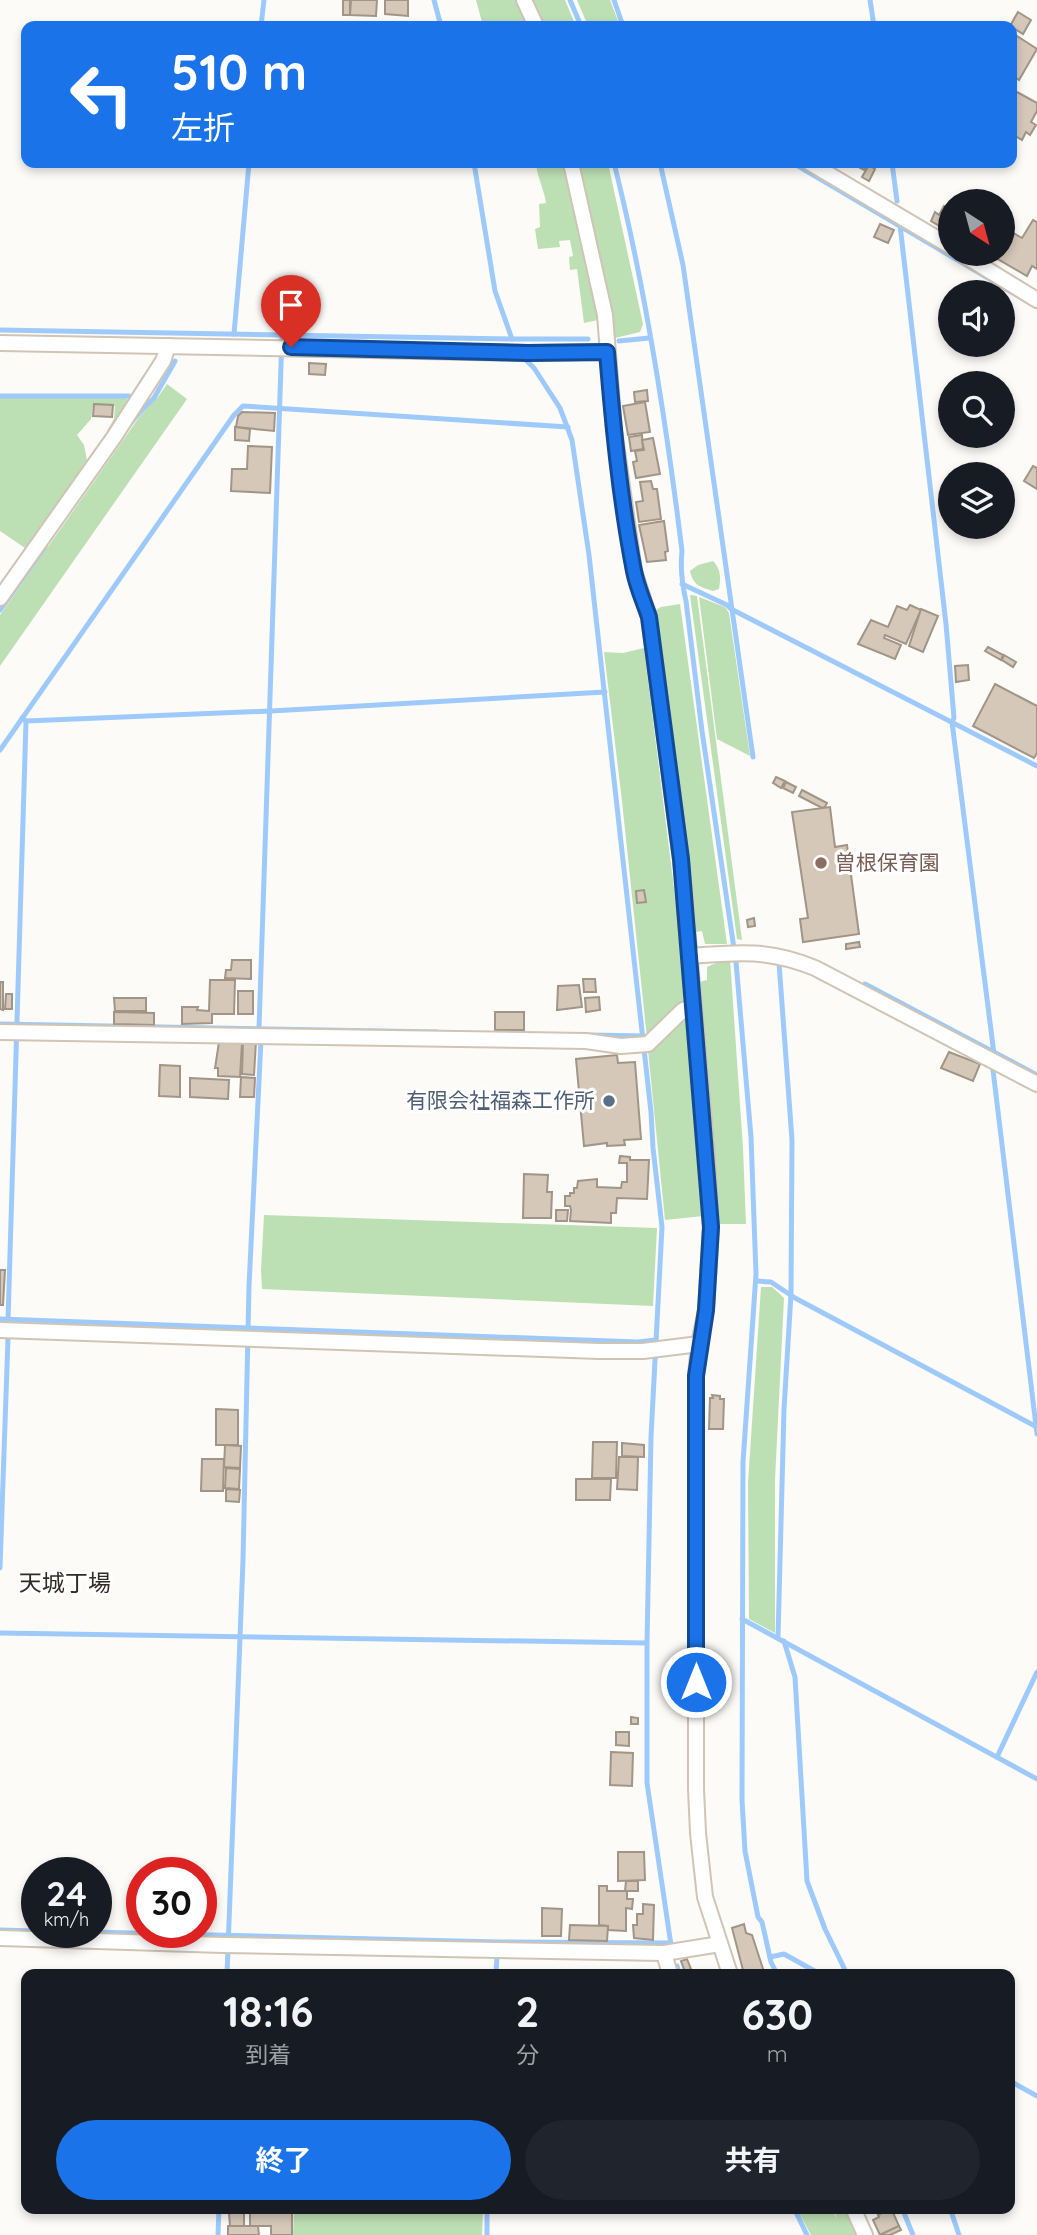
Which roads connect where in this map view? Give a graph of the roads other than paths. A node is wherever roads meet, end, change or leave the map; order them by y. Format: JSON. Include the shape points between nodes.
{"nodes":[{"id":1,"x":524,"y":0,"type":"edge"},
{"id":2,"x":534,"y":21,"type":"edge"},
{"id":3,"x":572,"y":168,"type":"edge"},
{"id":4,"x":818,"y":168,"type":"edge"},
{"id":5,"x":938,"y":239,"type":"edge"},
{"id":6,"x":982,"y":266,"type":"edge"},
{"id":7,"x":1037,"y":300,"type":"edge"},
{"id":8,"x":0,"y":343,"type":"edge"},
{"id":9,"x":168,"y":346,"type":"junction"},
{"id":10,"x":607,"y":352,"type":"junction"},
{"id":11,"x":0,"y":598,"type":"edge"},
{"id":12,"x":689,"y":957,"type":"junction"},
{"id":13,"x":694,"y":1006,"type":"junction"},
{"id":14,"x":11,"y":1032,"type":"edge"},
{"id":15,"x":1037,"y":1084,"type":"edge"},
{"id":16,"x":0,"y":1330,"type":"edge"},
{"id":17,"x":699,"y":1344,"type":"junction"},
{"id":18,"x":0,"y":1938,"type":"edge"},
{"id":19,"x":720,"y":1944,"type":"junction"},
{"id":20,"x":664,"y":1953,"type":"junction"},
{"id":21,"x":669,"y":1969,"type":"edge"},
{"id":22,"x":728,"y":1969,"type":"edge"},
{"id":23,"x":856,"y":2214,"type":"edge"},
{"id":24,"x":865,"y":2235,"type":"edge"}],
"edges":[{"from":1,"to":2,"type":"street"},
{"from":3,"to":10,"type":"street","via":[[605,315]]},
{"from":4,"to":5,"type":"street"},
{"from":6,"to":7,"type":"street"},
{"from":8,"to":9,"type":"street"},
{"from":9,"to":10,"type":"street"},
{"from":9,"to":11,"type":"street","via":[[137,402]]},
{"from":10,"to":12,"type":"street","via":[[634,571],[649,617],[681,859]]},
{"from":12,"to":13,"type":"street"},
{"from":12,"to":15,"type":"street","via":[[781,956],[816,968]]},
{"from":13,"to":14,"type":"street","via":[[644,1044],[621,1046],[586,1041]]},
{"from":13,"to":17,"type":"street","via":[[711,1227]]},
{"from":16,"to":17,"type":"street","via":[[599,1351]]},
{"from":17,"to":19,"type":"street","via":[[696,1789],[705,1897]]},
{"from":18,"to":20,"type":"street"},
{"from":19,"to":20,"type":"street"},
{"from":19,"to":22,"type":"street"},
{"from":20,"to":21,"type":"street"},
{"from":23,"to":24,"type":"street"}]}
